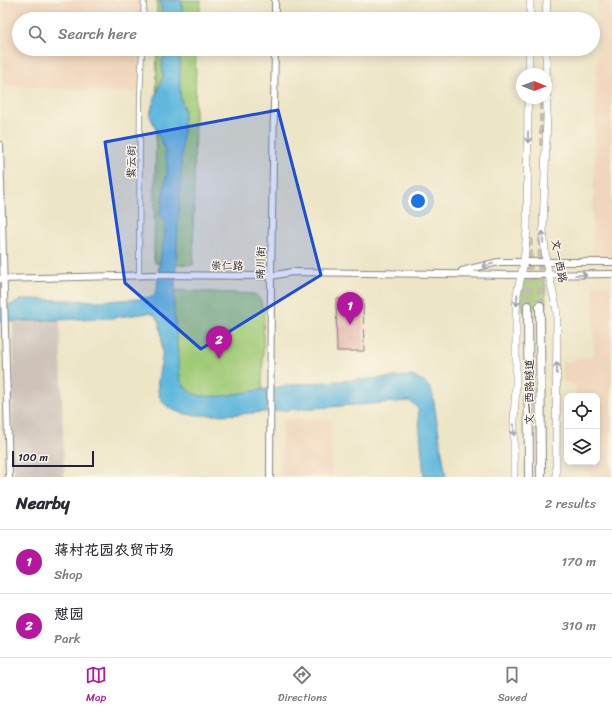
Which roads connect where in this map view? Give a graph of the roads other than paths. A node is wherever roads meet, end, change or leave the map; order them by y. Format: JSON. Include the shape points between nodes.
{"nodes":[{"id":1,"x":144,"y":0,"type":"edge"},
{"id":2,"x":275,"y":0,"type":"edge"},
{"id":3,"x":530,"y":0,"type":"edge"},
{"id":4,"x":546,"y":0,"type":"edge"},
{"id":5,"x":143,"y":12,"type":"edge"},
{"id":6,"x":275,"y":12,"type":"edge"},
{"id":7,"x":530,"y":12,"type":"edge"},
{"id":8,"x":546,"y":12,"type":"edge"},
{"id":9,"x":142,"y":56,"type":"edge"},
{"id":10,"x":275,"y":56,"type":"edge"},
{"id":11,"x":529,"y":56,"type":"edge"},
{"id":12,"x":546,"y":56,"type":"edge"},
{"id":13,"x":529,"y":68,"type":"edge"},
{"id":14,"x":528,"y":104,"type":"edge"},
{"id":15,"x":0,"y":145,"type":"edge"},
{"id":16,"x":524,"y":262,"type":"junction"},
{"id":17,"x":546,"y":262,"type":"junction"},
{"id":18,"x":612,"y":262,"type":"edge"},
{"id":19,"x":453,"y":274,"type":"junction"},
{"id":20,"x":612,"y":274,"type":"edge"},
{"id":21,"x":521,"y":275,"type":"junction"},
{"id":22,"x":550,"y":275,"type":"junction"},
{"id":23,"x":139,"y":276,"type":"junction"},
{"id":24,"x":271,"y":276,"type":"junction"},
{"id":25,"x":1,"y":279,"type":"edge"},
{"id":26,"x":528,"y":306,"type":"tunnel mouth"},
{"id":27,"x":540,"y":306,"type":"tunnel mouth"},
{"id":28,"x":9,"y":477,"type":"edge"},
{"id":29,"x":270,"y":477,"type":"edge"},
{"id":30,"x":514,"y":477,"type":"edge"},
{"id":31,"x":529,"y":477,"type":"edge"},
{"id":32,"x":541,"y":477,"type":"edge"},
{"id":33,"x":556,"y":477,"type":"edge"}],
"edges":[{"from":1,"to":5,"type":"street"},
{"from":2,"to":6,"type":"street"},
{"from":3,"to":7,"type":"main road"},
{"from":4,"to":8,"type":"main road"},
{"from":9,"to":23,"type":"street","name":"紫云街"},
{"from":10,"to":24,"type":"street","name":"晴川街"},
{"from":11,"to":13,"type":"main road"},
{"from":17,"to":12,"type":"main road","name":"文一西路","one_way":true,"via":[[543,230]]},
{"from":14,"to":16,"type":"main road","one_way":true,"via":[[527,230]]},
{"from":15,"to":25,"type":"street"},
{"from":16,"to":17,"type":"street","name":"崇仁路"},
{"from":16,"to":19,"type":"street","name":"崇仁路","one_way":true,"via":[[498,262]]},
{"from":16,"to":21,"type":"main road"},
{"from":17,"to":18,"type":"street","name":"崇仁路"},
{"from":17,"to":22,"type":"main road","name":"文一西路"},
{"from":19,"to":21,"type":"street","name":"崇仁路"},
{"from":19,"to":24,"type":"street","name":"崇仁路","via":[[292,272]]},
{"from":22,"to":20,"type":"street","name":"崇仁路","one_way":true},
{"from":21,"to":22,"type":"street","name":"崇仁路"},
{"from":21,"to":30,"type":"main road","one_way":true,"via":[[516,312]]},
{"from":33,"to":22,"type":"main road","name":"文一西路","one_way":true,"via":[[557,311]]},
{"from":23,"to":24,"type":"street","name":"崇仁路"},
{"from":23,"to":25,"type":"street","name":"崇仁路"},
{"from":24,"to":29,"type":"street","name":"晴川街"},
{"from":25,"to":28,"type":"street","via":[[4,303]]},
{"from":26,"to":31,"type":"highway","name":"文一西路隧道"},
{"from":27,"to":32,"type":"highway","name":"文一西路隧道"}]}
